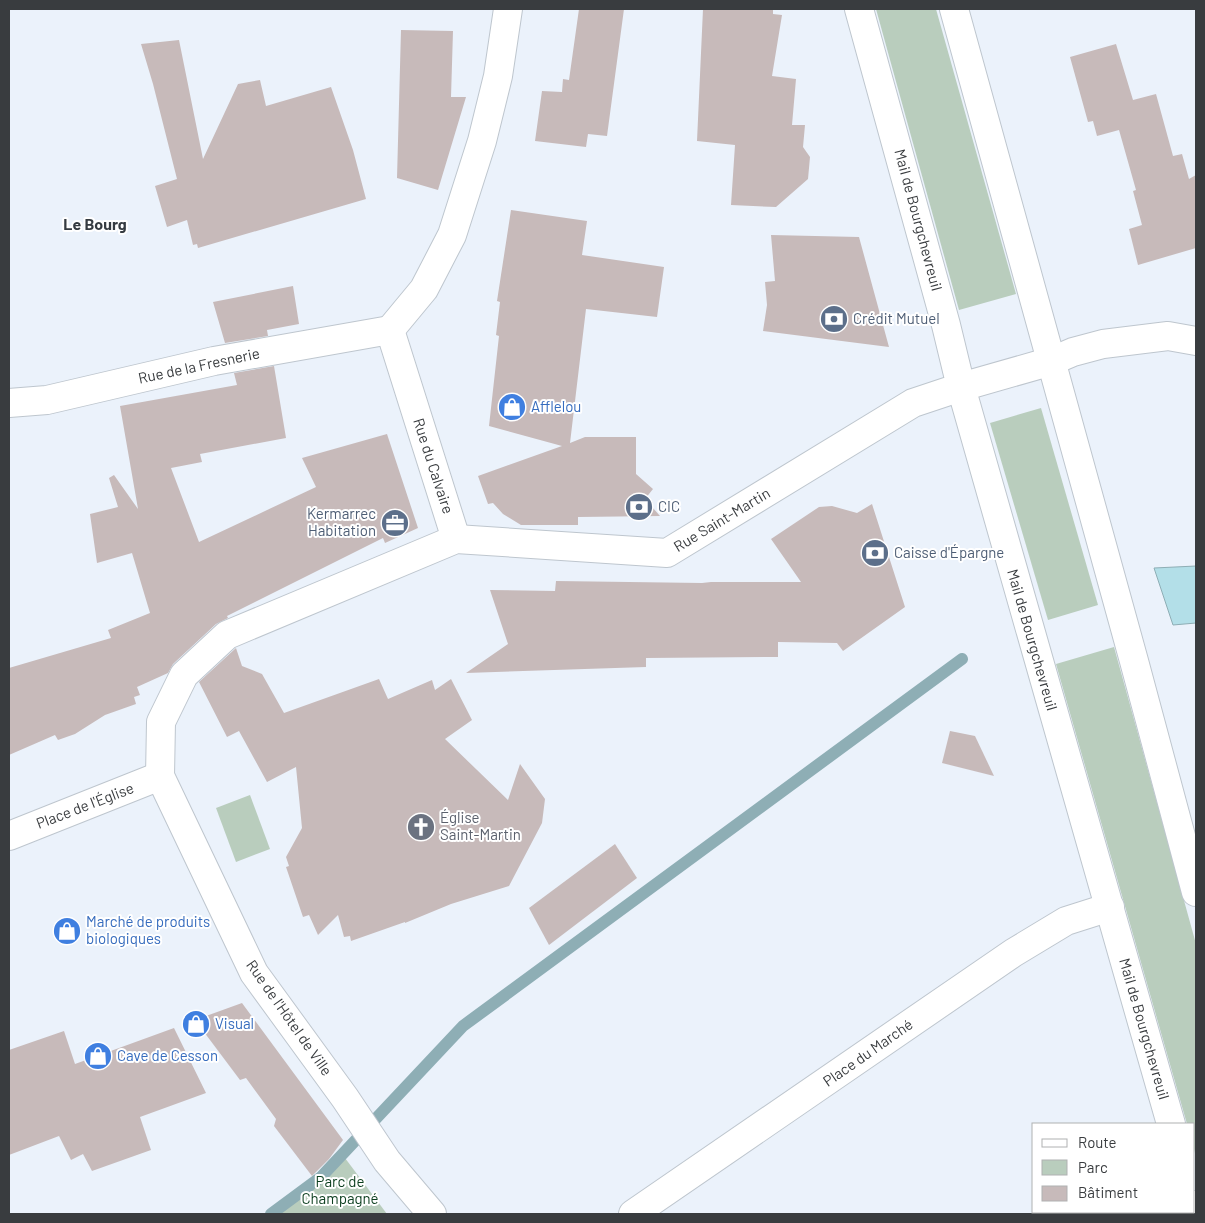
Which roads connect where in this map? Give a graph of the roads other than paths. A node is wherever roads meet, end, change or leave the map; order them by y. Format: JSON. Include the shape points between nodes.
{"nodes":[{"id":1,"x":508,"y":9,"type":"edge"},
{"id":2,"x":860,"y":9,"type":"edge"},
{"id":3,"x":954,"y":9,"type":"edge"},
{"id":4,"x":390,"y":330,"type":"junction"},
{"id":5,"x":1196,"y":341,"type":"edge"},
{"id":6,"x":1052,"y":362,"type":"junction"},
{"id":7,"x":961,"y":388,"type":"junction"},
{"id":8,"x":9,"y":403,"type":"edge"},
{"id":9,"x":456,"y":539,"type":"junction"},
{"id":10,"x":160,"y":776,"type":"junction"},
{"id":11,"x":9,"y":836,"type":"edge"},
{"id":12,"x":1196,"y":892,"type":"edge"},
{"id":13,"x":1110,"y":907,"type":"junction"},
{"id":14,"x":1171,"y":1123,"type":"edge"},
{"id":15,"x":432,"y":1214,"type":"edge"},
{"id":16,"x":634,"y":1214,"type":"edge"}],
"edges":[{"from":1,"to":4,"type":"street","via":[[498,76],[482,141],[452,235],[424,289]]},
{"from":2,"to":7,"type":"street","name":"Mail de Bourgchevreuil"},
{"from":3,"to":6,"type":"street"},
{"from":4,"to":8,"type":"street","name":"Rue de la Fresnerie","via":[[214,361],[47,400]]},
{"from":4,"to":9,"type":"street","name":"Rue du Calvaire"},
{"from":5,"to":6,"type":"street","name":"Rue Saint-Martin","via":[[1168,336],[1103,344]]},
{"from":6,"to":7,"type":"street","name":"Rue Saint-Martin"},
{"from":6,"to":12,"type":"street"},
{"from":7,"to":9,"type":"street","name":"Rue Saint-Martin","via":[[912,403],[667,553]]},
{"from":7,"to":13,"type":"street","name":"Mail de Bourgchevreuil"},
{"from":9,"to":10,"type":"street","via":[[227,635],[184,675],[165,714]]},
{"from":10,"to":11,"type":"street","name":"Place de l'Église"},
{"from":10,"to":15,"type":"street","name":"Rue de l'Hôtel de Ville","via":[[254,973],[387,1161]]},
{"from":13,"to":14,"type":"street","name":"Mail de Bourgchevreuil"},
{"from":13,"to":16,"type":"street","name":"Place du Marché","via":[[1066,921],[1013,953]]}]}
